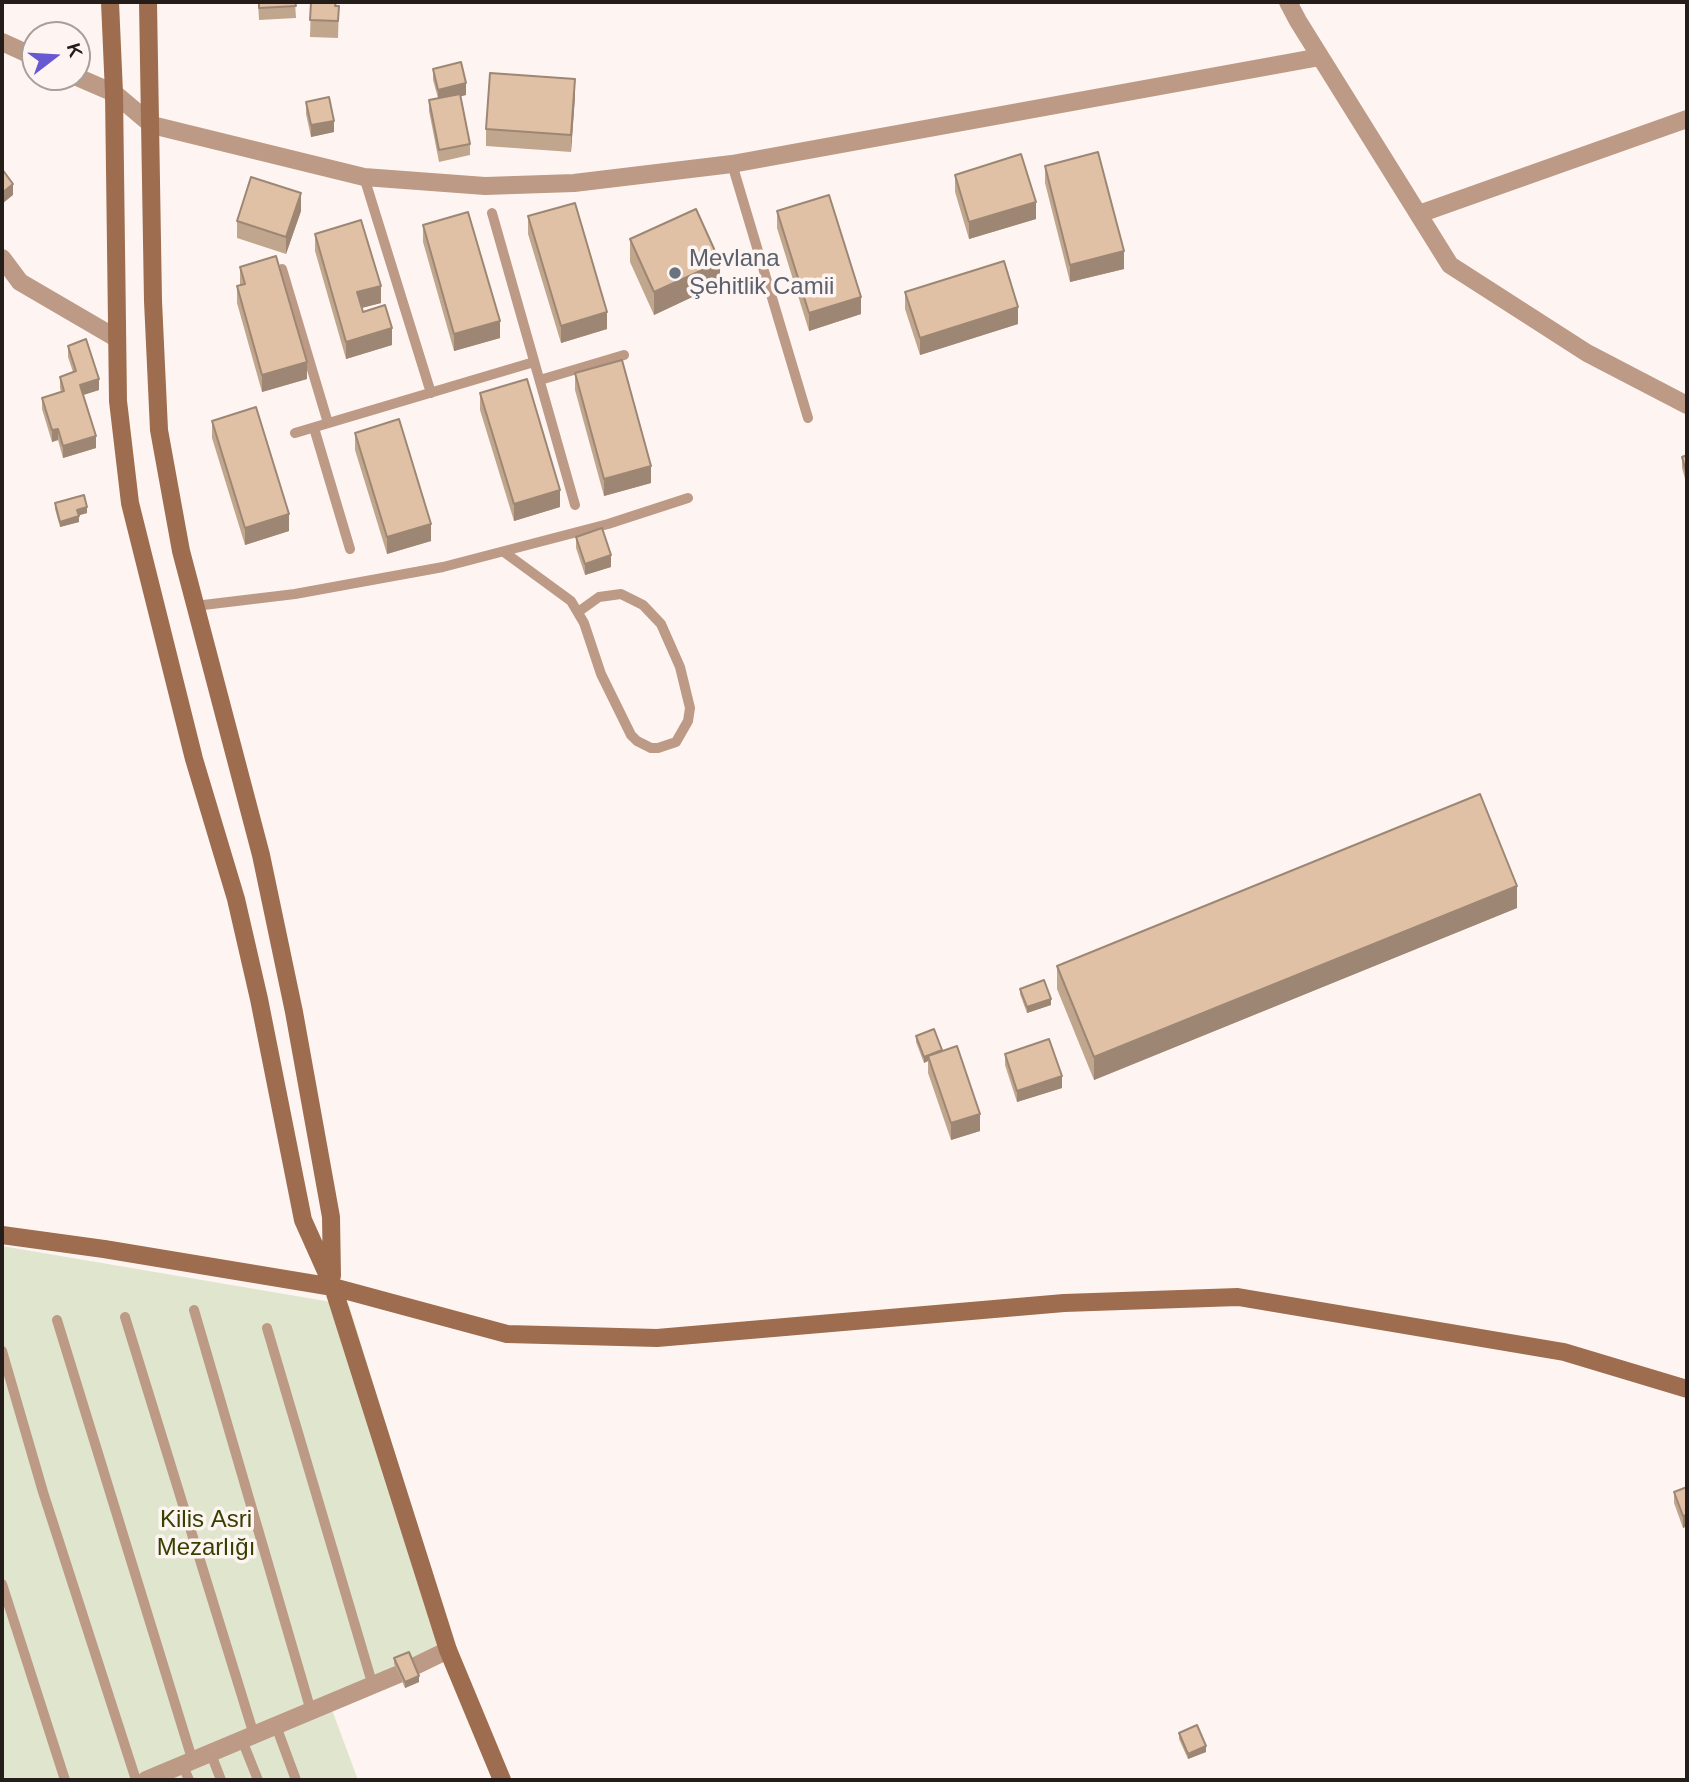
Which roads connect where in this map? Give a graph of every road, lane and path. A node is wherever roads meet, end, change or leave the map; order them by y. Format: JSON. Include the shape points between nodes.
{"nodes":[{"id":1,"x":110,"y":2,"type":"edge"},
{"id":2,"x":148,"y":2,"type":"edge"},
{"id":3,"x":1288,"y":2,"type":"edge"},
{"id":4,"x":2,"y":42,"type":"edge"},
{"id":5,"x":21,"y":51,"type":"edge"},
{"id":6,"x":1320,"y":57,"type":"junction"},
{"id":7,"x":91,"y":83,"type":"edge"},
{"id":8,"x":114,"y":93,"type":"junction"},
{"id":9,"x":1687,"y":119,"type":"edge"},
{"id":10,"x":152,"y":125,"type":"junction"},
{"id":11,"x":732,"y":163,"type":"junction"},
{"id":12,"x":364,"y":177,"type":"junction"},
{"id":13,"x":492,"y":213,"type":"dead end"},
{"id":14,"x":1419,"y":214,"type":"junction"},
{"id":15,"x":2,"y":258,"type":"edge"},
{"id":16,"x":282,"y":269,"type":"edge"},
{"id":17,"x":20,"y":282,"type":"junction"},
{"id":18,"x":2,"y":289,"type":"edge"},
{"id":19,"x":117,"y":338,"type":"junction"},
{"id":20,"x":624,"y":355,"type":"dead end"},
{"id":21,"x":534,"y":362,"type":"junction"},
{"id":22,"x":540,"y":380,"type":"junction"},
{"id":23,"x":431,"y":393,"type":"junction"},
{"id":24,"x":1687,"y":405,"type":"edge"},
{"id":25,"x":808,"y":418,"type":"dead end"},
{"id":26,"x":328,"y":423,"type":"junction"},
{"id":27,"x":314,"y":428,"type":"junction"},
{"id":28,"x":295,"y":433,"type":"dead end"},
{"id":29,"x":688,"y":498,"type":"dead end"},
{"id":30,"x":575,"y":505,"type":"dead end"},
{"id":31,"x":350,"y":549,"type":"dead end"},
{"id":32,"x":504,"y":552,"type":"junction"},
{"id":33,"x":195,"y":606,"type":"junction"},
{"id":34,"x":578,"y":612,"type":"junction"},
{"id":35,"x":2,"y":1235,"type":"edge"},
{"id":36,"x":333,"y":1287,"type":"junction"},
{"id":37,"x":194,"y":1310,"type":"dead end"},
{"id":38,"x":125,"y":1317,"type":"dead end"},
{"id":39,"x":57,"y":1320,"type":"dead end"},
{"id":40,"x":267,"y":1328,"type":"dead end"},
{"id":41,"x":2,"y":1351,"type":"edge"},
{"id":42,"x":1687,"y":1389,"type":"edge"},
{"id":43,"x":2,"y":1584,"type":"edge"},
{"id":44,"x":448,"y":1650,"type":"junction"},
{"id":45,"x":373,"y":1686,"type":"junction"},
{"id":46,"x":312,"y":1711,"type":"junction"},
{"id":47,"x":276,"y":1726,"type":"junction"},
{"id":48,"x":248,"y":1738,"type":"junction"},
{"id":49,"x":211,"y":1754,"type":"junction"},
{"id":50,"x":188,"y":1769,"type":"edge"},
{"id":51,"x":65,"y":1780,"type":"edge"},
{"id":52,"x":136,"y":1780,"type":"edge"},
{"id":53,"x":145,"y":1780,"type":"edge"},
{"id":54,"x":221,"y":1780,"type":"edge"},
{"id":55,"x":258,"y":1780,"type":"edge"},
{"id":56,"x":296,"y":1780,"type":"edge"},
{"id":57,"x":502,"y":1780,"type":"edge"}],
"edges":[{"from":1,"to":8,"type":"street"},
{"from":2,"to":10,"type":"street"},
{"from":3,"to":6,"type":"street"},
{"from":4,"to":5,"type":"street"},
{"from":6,"to":11,"type":"street"},
{"from":6,"to":14,"type":"street"},
{"from":7,"to":8,"type":"street"},
{"from":8,"to":10,"type":"street"},
{"from":8,"to":19,"type":"street"},
{"from":9,"to":14,"type":"street"},
{"from":10,"to":12,"type":"street"},
{"from":10,"to":33,"type":"street","via":[[159,430]]},
{"from":11,"to":12,"type":"street","via":[[574,183],[485,186]]},
{"from":11,"to":25,"type":"lane"},
{"from":12,"to":23,"type":"lane"},
{"from":13,"to":21,"type":"lane"},
{"from":14,"to":24,"type":"street","via":[[1450,265],[1587,353]]},
{"from":15,"to":17,"type":"street"},
{"from":16,"to":26,"type":"lane"},
{"from":17,"to":18,"type":"street"},
{"from":17,"to":19,"type":"street"},
{"from":19,"to":36,"type":"street","via":[[118,401],[130,503],[194,759],[236,899],[303,1220]]},
{"from":20,"to":22,"type":"lane"},
{"from":21,"to":22,"type":"lane"},
{"from":21,"to":23,"type":"lane"},
{"from":22,"to":30,"type":"lane"},
{"from":23,"to":26,"type":"lane"},
{"from":26,"to":27,"type":"lane"},
{"from":27,"to":28,"type":"lane"},
{"from":27,"to":31,"type":"lane"},
{"from":29,"to":32,"type":"lane"},
{"from":32,"to":33,"type":"lane","via":[[410,575]]},
{"from":32,"to":34,"type":"lane","via":[[561,592]]},
{"from":33,"to":36,"type":"street","via":[[261,855],[291,999],[331,1217]]},
{"from":34,"to":34,"type":"lane","via":[[631,735],[651,748],[676,742],[690,708],[680,667],[661,624],[643,605],[621,594],[599,597]]},
{"from":35,"to":36,"type":"street"},
{"from":36,"to":42,"type":"street","via":[[507,1335],[657,1338],[1064,1303],[1238,1297],[1564,1352]]},
{"from":36,"to":44,"type":"street"},
{"from":37,"to":46,"type":"lane"},
{"from":38,"to":48,"type":"lane"},
{"from":39,"to":50,"type":"lane"},
{"from":40,"to":45,"type":"lane"},
{"from":41,"to":52,"type":"lane"},
{"from":43,"to":51,"type":"lane"},
{"from":44,"to":45,"type":"street"},
{"from":44,"to":57,"type":"street"},
{"from":45,"to":46,"type":"street"},
{"from":46,"to":47,"type":"street"},
{"from":47,"to":48,"type":"street"},
{"from":47,"to":56,"type":"lane"},
{"from":48,"to":49,"type":"street"},
{"from":48,"to":55,"type":"lane"},
{"from":49,"to":50,"type":"street"},
{"from":49,"to":54,"type":"lane"},
{"from":50,"to":53,"type":"street"}]}
